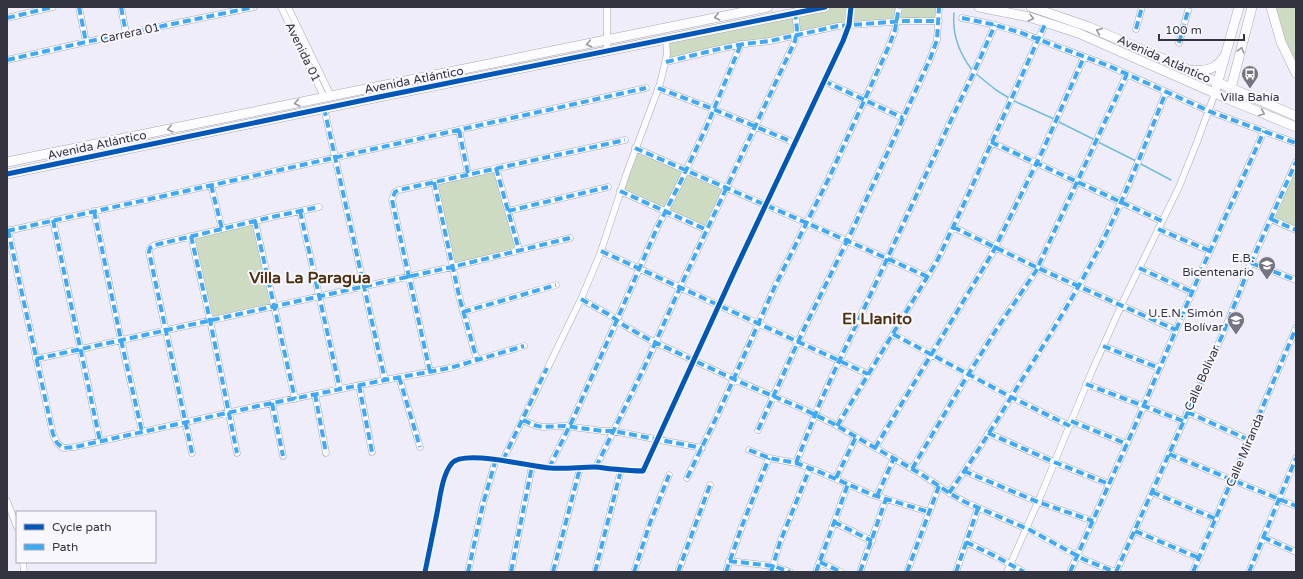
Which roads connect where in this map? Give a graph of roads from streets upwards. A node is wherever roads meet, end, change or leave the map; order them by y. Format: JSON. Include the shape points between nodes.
{"nodes":[{"id":1,"x":53,"y":7,"type":"edge"},
{"id":2,"x":78,"y":7,"type":"edge"},
{"id":3,"x":121,"y":7,"type":"edge"},
{"id":4,"x":254,"y":7,"type":"edge"},
{"id":5,"x":281,"y":7,"type":"edge"},
{"id":6,"x":288,"y":7,"type":"edge"},
{"id":7,"x":607,"y":7,"type":"edge"},
{"id":8,"x":768,"y":7,"type":"edge"},
{"id":9,"x":825,"y":7,"type":"edge"},
{"id":10,"x":851,"y":7,"type":"edge"},
{"id":11,"x":899,"y":7,"type":"edge"},
{"id":12,"x":939,"y":7,"type":"edge"},
{"id":13,"x":979,"y":7,"type":"edge"},
{"id":14,"x":1031,"y":7,"type":"edge"},
{"id":15,"x":1142,"y":7,"type":"edge"},
{"id":16,"x":1189,"y":7,"type":"edge"},
{"id":17,"x":1240,"y":7,"type":"edge"},
{"id":18,"x":1252,"y":7,"type":"edge"},
{"id":19,"x":1271,"y":7,"type":"edge"},
{"id":20,"x":36,"y":9,"type":"edge"},
{"id":21,"x":795,"y":13,"type":"junction"},
{"id":22,"x":7,"y":18,"type":"edge"},
{"id":23,"x":962,"y":18,"type":"dead end"},
{"id":24,"x":896,"y":21,"type":"junction"},
{"id":25,"x":939,"y":21,"type":"junction"},
{"id":26,"x":1046,"y":22,"type":"junction"},
{"id":27,"x":849,"y":25,"type":"junction"},
{"id":28,"x":995,"y":25,"type":"junction"},
{"id":29,"x":1136,"y":29,"type":"dead end"},
{"id":30,"x":126,"y":34,"type":"junction"},
{"id":31,"x":797,"y":35,"type":"junction"},
{"id":32,"x":666,"y":39,"type":"junction"},
{"id":33,"x":607,"y":40,"type":"junction"},
{"id":34,"x":1038,"y":40,"type":"junction"},
{"id":35,"x":86,"y":42,"type":"junction"},
{"id":36,"x":1179,"y":43,"type":"dead end"},
{"id":37,"x":741,"y":44,"type":"junction"},
{"id":38,"x":608,"y":51,"type":"junction"},
{"id":39,"x":1226,"y":54,"type":"junction"},
{"id":40,"x":1084,"y":57,"type":"junction"},
{"id":41,"x":7,"y":60,"type":"edge"},
{"id":42,"x":666,"y":62,"type":"junction"},
{"id":43,"x":1186,"y":68,"type":"junction"},
{"id":44,"x":1296,"y":73,"type":"edge"},
{"id":45,"x":1127,"y":74,"type":"junction"},
{"id":46,"x":824,"y":81,"type":"junction"},
{"id":47,"x":1218,"y":82,"type":"junction"},
{"id":48,"x":646,"y":88,"type":"dead end"},
{"id":49,"x":658,"y":88,"type":"junction"},
{"id":50,"x":1231,"y":88,"type":"junction"},
{"id":51,"x":1166,"y":92,"type":"junction"},
{"id":52,"x":1215,"y":93,"type":"junction"},
{"id":53,"x":328,"y":96,"type":"junction"},
{"id":54,"x":864,"y":99,"type":"junction"},
{"id":55,"x":1228,"y":99,"type":"junction"},
{"id":56,"x":324,"y":108,"type":"junction"},
{"id":57,"x":713,"y":109,"type":"junction"},
{"id":58,"x":1209,"y":111,"type":"junction"},
{"id":59,"x":1296,"y":116,"type":"edge"},
{"id":60,"x":903,"y":118,"type":"junction"},
{"id":61,"x":755,"y":126,"type":"junction"},
{"id":62,"x":1296,"y":128,"type":"edge"},
{"id":63,"x":459,"y":130,"type":"junction"},
{"id":64,"x":1264,"y":131,"type":"junction"},
{"id":65,"x":625,"y":140,"type":"dead end"},
{"id":66,"x":991,"y":142,"type":"junction"},
{"id":67,"x":795,"y":143,"type":"junction"},
{"id":68,"x":1296,"y":143,"type":"edge"},
{"id":69,"x":635,"y":148,"type":"junction"},
{"id":70,"x":336,"y":157,"type":"junction"},
{"id":71,"x":7,"y":162,"type":"edge"},
{"id":72,"x":1296,"y":162,"type":"edge"},
{"id":73,"x":1036,"y":163,"type":"junction"},
{"id":74,"x":496,"y":168,"type":"junction"},
{"id":75,"x":686,"y":170,"type":"junction"},
{"id":76,"x":7,"y":174,"type":"edge"},
{"id":77,"x":468,"y":174,"type":"junction"},
{"id":78,"x":434,"y":182,"type":"junction"},
{"id":79,"x":1078,"y":182,"type":"junction"},
{"id":80,"x":212,"y":185,"type":"junction"},
{"id":81,"x":608,"y":187,"type":"dead end"},
{"id":82,"x":726,"y":188,"type":"junction"},
{"id":83,"x":620,"y":191,"type":"junction"},
{"id":84,"x":1121,"y":202,"type":"junction"},
{"id":85,"x":766,"y":206,"type":"junction"},
{"id":86,"x":319,"y":207,"type":"dead end"},
{"id":87,"x":94,"y":211,"type":"junction"},
{"id":88,"x":300,"y":211,"type":"junction"},
{"id":89,"x":508,"y":211,"type":"junction"},
{"id":90,"x":666,"y":211,"type":"junction"},
{"id":91,"x":1271,"y":219,"type":"junction"},
{"id":92,"x":53,"y":220,"type":"junction"},
{"id":93,"x":255,"y":221,"type":"junction"},
{"id":94,"x":1162,"y":221,"type":"junction"},
{"id":95,"x":807,"y":223,"type":"junction"},
{"id":96,"x":953,"y":227,"type":"junction"},
{"id":97,"x":222,"y":229,"type":"junction"},
{"id":98,"x":1158,"y":229,"type":"junction"},
{"id":99,"x":706,"y":230,"type":"junction"},
{"id":100,"x":1296,"y":230,"type":"edge"},
{"id":101,"x":8,"y":231,"type":"edge"},
{"id":102,"x":191,"y":236,"type":"junction"},
{"id":103,"x":570,"y":238,"type":"dead end"},
{"id":104,"x":847,"y":241,"type":"junction"},
{"id":105,"x":996,"y":248,"type":"junction"},
{"id":106,"x":518,"y":250,"type":"junction"},
{"id":107,"x":601,"y":251,"type":"junction"},
{"id":108,"x":1210,"y":251,"type":"junction"},
{"id":109,"x":887,"y":259,"type":"junction"},
{"id":110,"x":1251,"y":263,"type":"junction"},
{"id":111,"x":452,"y":267,"type":"junction"},
{"id":112,"x":640,"y":268,"type":"junction"},
{"id":113,"x":1038,"y":268,"type":"junction"},
{"id":114,"x":1140,"y":268,"type":"junction"},
{"id":115,"x":408,"y":277,"type":"junction"},
{"id":116,"x":928,"y":277,"type":"junction"},
{"id":117,"x":1296,"y":280,"type":"edge"},
{"id":118,"x":556,"y":285,"type":"dead end"},
{"id":119,"x":364,"y":286,"type":"junction"},
{"id":120,"x":680,"y":287,"type":"junction"},
{"id":121,"x":1078,"y":287,"type":"junction"},
{"id":122,"x":1192,"y":292,"type":"junction"},
{"id":123,"x":318,"y":296,"type":"junction"},
{"id":124,"x":581,"y":299,"type":"junction"},
{"id":125,"x":719,"y":304,"type":"junction"},
{"id":126,"x":275,"y":306,"type":"junction"},
{"id":127,"x":1121,"y":306,"type":"junction"},
{"id":128,"x":463,"y":312,"type":"junction"},
{"id":129,"x":210,"y":320,"type":"junction"},
{"id":130,"x":617,"y":320,"type":"junction"},
{"id":131,"x":758,"y":323,"type":"junction"},
{"id":132,"x":1296,"y":328,"type":"edge"},
{"id":133,"x":165,"y":330,"type":"junction"},
{"id":134,"x":1176,"y":330,"type":"junction"},
{"id":135,"x":893,"y":334,"type":"junction"},
{"id":136,"x":121,"y":340,"type":"junction"},
{"id":137,"x":798,"y":341,"type":"junction"},
{"id":138,"x":656,"y":342,"type":"junction"},
{"id":139,"x":524,"y":346,"type":"dead end"},
{"id":140,"x":1103,"y":346,"type":"junction"},
{"id":141,"x":81,"y":349,"type":"junction"},
{"id":142,"x":931,"y":354,"type":"junction"},
{"id":143,"x":36,"y":359,"type":"junction"},
{"id":144,"x":477,"y":360,"type":"junction"},
{"id":145,"x":694,"y":360,"type":"junction"},
{"id":146,"x":839,"y":360,"type":"junction"},
{"id":147,"x":1159,"y":368,"type":"junction"},
{"id":148,"x":430,"y":372,"type":"junction"},
{"id":149,"x":968,"y":373,"type":"junction"},
{"id":150,"x":868,"y":374,"type":"junction"},
{"id":151,"x":399,"y":377,"type":"junction"},
{"id":152,"x":734,"y":379,"type":"junction"},
{"id":153,"x":385,"y":380,"type":"junction"},
{"id":154,"x":1086,"y":384,"type":"junction"},
{"id":155,"x":359,"y":385,"type":"junction"},
{"id":156,"x":340,"y":389,"type":"junction"},
{"id":157,"x":314,"y":394,"type":"junction"},
{"id":158,"x":773,"y":396,"type":"junction"},
{"id":159,"x":1011,"y":397,"type":"junction"},
{"id":160,"x":295,"y":398,"type":"junction"},
{"id":161,"x":272,"y":403,"type":"junction"},
{"id":162,"x":1143,"y":407,"type":"junction"},
{"id":163,"x":229,"y":412,"type":"junction"},
{"id":164,"x":1187,"y":412,"type":"junction"},
{"id":165,"x":815,"y":415,"type":"junction"},
{"id":166,"x":522,"y":420,"type":"junction"},
{"id":167,"x":1183,"y":421,"type":"junction"},
{"id":168,"x":186,"y":422,"type":"junction"},
{"id":169,"x":1071,"y":423,"type":"junction"},
{"id":170,"x":837,"y":426,"type":"junction"},
{"id":171,"x":569,"y":427,"type":"junction"},
{"id":172,"x":758,"y":430,"type":"dead end"},
{"id":173,"x":613,"y":431,"type":"junction"},
{"id":174,"x":142,"y":432,"type":"junction"},
{"id":175,"x":988,"y":433,"type":"junction"},
{"id":176,"x":856,"y":437,"type":"junction"},
{"id":177,"x":658,"y":439,"type":"junction"},
{"id":178,"x":1250,"y":440,"type":"junction"},
{"id":179,"x":100,"y":441,"type":"junction"},
{"id":180,"x":1127,"y":444,"type":"junction"},
{"id":181,"x":420,"y":446,"type":"dead end"},
{"id":182,"x":702,"y":448,"type":"junction"},
{"id":183,"x":875,"y":448,"type":"junction"},
{"id":184,"x":749,"y":450,"type":"dead end"},
{"id":185,"x":372,"y":452,"type":"dead end"},
{"id":186,"x":192,"y":453,"type":"dead end"},
{"id":187,"x":237,"y":453,"type":"dead end"},
{"id":188,"x":326,"y":453,"type":"dead end"},
{"id":189,"x":1169,"y":454,"type":"junction"},
{"id":190,"x":283,"y":456,"type":"dead end"},
{"id":191,"x":769,"y":458,"type":"junction"},
{"id":192,"x":894,"y":458,"type":"junction"},
{"id":193,"x":496,"y":459,"type":"junction"},
{"id":194,"x":503,"y":460,"type":"junction"},
{"id":195,"x":1296,"y":460,"type":"edge"},
{"id":196,"x":1054,"y":462,"type":"junction"},
{"id":197,"x":796,"y":463,"type":"junction"},
{"id":198,"x":532,"y":466,"type":"junction"},
{"id":199,"x":596,"y":467,"type":"junction"},
{"id":200,"x":549,"y":468,"type":"junction"},
{"id":201,"x":580,"y":468,"type":"junction"},
{"id":202,"x":810,"y":468,"type":"junction"},
{"id":203,"x":912,"y":469,"type":"junction"},
{"id":204,"x":621,"y":470,"type":"junction"},
{"id":205,"x":964,"y":470,"type":"junction"},
{"id":206,"x":669,"y":476,"type":"dead end"},
{"id":207,"x":687,"y":478,"type":"dead end"},
{"id":208,"x":836,"y":478,"type":"junction"},
{"id":209,"x":1233,"y":479,"type":"junction"},
{"id":210,"x":710,"y":484,"type":"dead end"},
{"id":211,"x":848,"y":484,"type":"junction"},
{"id":212,"x":1109,"y":484,"type":"junction"},
{"id":213,"x":939,"y":486,"type":"junction"},
{"id":214,"x":949,"y":492,"type":"junction"},
{"id":215,"x":1152,"y":492,"type":"junction"},
{"id":216,"x":877,"y":496,"type":"junction"},
{"id":217,"x":1279,"y":498,"type":"junction"},
{"id":218,"x":886,"y":499,"type":"junction"},
{"id":219,"x":7,"y":501,"type":"edge"},
{"id":220,"x":1038,"y":502,"type":"junction"},
{"id":221,"x":1296,"y":506,"type":"edge"},
{"id":222,"x":978,"y":508,"type":"junction"},
{"id":223,"x":929,"y":512,"type":"junction"},
{"id":224,"x":1216,"y":519,"type":"junction"},
{"id":225,"x":1093,"y":521,"type":"junction"},
{"id":226,"x":834,"y":522,"type":"junction"},
{"id":227,"x":16,"y":524,"type":"edge"},
{"id":228,"x":1026,"y":528,"type":"junction"},
{"id":229,"x":1135,"y":531,"type":"junction"},
{"id":230,"x":1263,"y":537,"type":"junction"},
{"id":231,"x":872,"y":541,"type":"junction"},
{"id":232,"x":966,"y":542,"type":"junction"},
{"id":233,"x":1296,"y":552,"type":"edge"},
{"id":234,"x":1077,"y":556,"type":"junction"},
{"id":235,"x":1199,"y":558,"type":"junction"},
{"id":236,"x":729,"y":562,"type":"junction"},
{"id":237,"x":820,"y":562,"type":"junction"},
{"id":238,"x":1011,"y":564,"type":"junction"},
{"id":239,"x":772,"y":569,"type":"edge"},
{"id":240,"x":425,"y":572,"type":"edge"},
{"id":241,"x":468,"y":572,"type":"edge"},
{"id":242,"x":511,"y":572,"type":"edge"},
{"id":243,"x":553,"y":572,"type":"edge"},
{"id":244,"x":595,"y":572,"type":"edge"},
{"id":245,"x":634,"y":572,"type":"edge"},
{"id":246,"x":678,"y":572,"type":"edge"},
{"id":247,"x":726,"y":572,"type":"edge"},
{"id":248,"x":790,"y":572,"type":"edge"},
{"id":249,"x":816,"y":572,"type":"edge"},
{"id":250,"x":841,"y":572,"type":"edge"},
{"id":251,"x":860,"y":572,"type":"edge"},
{"id":252,"x":907,"y":572,"type":"edge"},
{"id":253,"x":956,"y":572,"type":"edge"},
{"id":254,"x":1007,"y":572,"type":"edge"},
{"id":255,"x":1024,"y":572,"type":"edge"},
{"id":256,"x":1070,"y":572,"type":"edge"},
{"id":257,"x":1116,"y":572,"type":"edge"},
{"id":258,"x":1193,"y":572,"type":"edge"},
{"id":259,"x":1249,"y":572,"type":"edge"}],
"edges":[{"from":1,"to":20,"type":"street"},
{"from":2,"to":35,"type":"street"},
{"from":3,"to":30,"type":"street"},
{"from":4,"to":30,"type":"street","name":"Carrera 01"},
{"from":5,"to":53,"type":"street","name":"Avenida 01"},
{"from":6,"to":53,"type":"street","name":"Avenida 01"},
{"from":7,"to":33,"type":"street"},
{"from":8,"to":33,"type":"street","name":"Avenida Atlántico","one_way":true},
{"from":9,"to":21,"type":"street","name":"Avenida Atlántico"},
{"from":10,"to":27,"type":"street"},
{"from":11,"to":24,"type":"street"},
{"from":12,"to":25,"type":"street"},
{"from":13,"to":26,"type":"street","name":"Avenida Atlántico","one_way":true},
{"from":43,"to":14,"type":"street","name":"Avenida Atlántico","one_way":true,"via":[[1089,26]]},
{"from":15,"to":29,"type":"street"},
{"from":16,"to":36,"type":"street"},
{"from":17,"to":39,"type":"street"},
{"from":50,"to":18,"type":"street","one_way":true},
{"from":19,"to":44,"type":"street","via":[[1281,42]]},
{"from":20,"to":22,"type":"street"},
{"from":21,"to":31,"type":"street"},
{"from":21,"to":32,"type":"street","name":"Avenida Atlántico"},
{"from":23,"to":28,"type":"street"},
{"from":24,"to":25,"type":"street"},
{"from":24,"to":27,"type":"street"},
{"from":24,"to":54,"type":"street","via":[[889,46]]},
{"from":25,"to":60,"type":"street","via":[[937,40]]},
{"from":26,"to":34,"type":"street"},
{"from":26,"to":52,"type":"street","name":"Avenida Atlántico","via":[[1099,41]]},
{"from":27,"to":31,"type":"street"},
{"from":27,"to":46,"type":"street"},
{"from":28,"to":34,"type":"street"},
{"from":28,"to":109,"type":"street"},
{"from":30,"to":35,"type":"street","name":"Carrera 01"},
{"from":31,"to":37,"type":"street"},
{"from":31,"to":61,"type":"street"},
{"from":32,"to":38,"type":"street","name":"Avenida Atlántico"},
{"from":32,"to":42,"type":"street"},
{"from":33,"to":38,"type":"street"},
{"from":33,"to":53,"type":"street","name":"Avenida Atlántico","one_way":true},
{"from":34,"to":40,"type":"street"},
{"from":34,"to":66,"type":"street"},
{"from":35,"to":41,"type":"street","name":"Carrera 01"},
{"from":37,"to":42,"type":"street"},
{"from":37,"to":57,"type":"street"},
{"from":38,"to":56,"type":"street","name":"Avenida Atlántico"},
{"from":39,"to":43,"type":"street","via":[[1218,64],[1208,69]]},
{"from":39,"to":47,"type":"street"},
{"from":40,"to":45,"type":"street"},
{"from":40,"to":73,"type":"street"},
{"from":42,"to":49,"type":"street"},
{"from":43,"to":47,"type":"street","name":"Avenida Atlántico"},
{"from":45,"to":51,"type":"street"},
{"from":45,"to":79,"type":"street"},
{"from":46,"to":54,"type":"street"},
{"from":46,"to":67,"type":"street"},
{"from":47,"to":50,"type":"street","name":"Avenida Atlántico"},
{"from":47,"to":52,"type":"street"},
{"from":48,"to":63,"type":"street"},
{"from":49,"to":57,"type":"street"},
{"from":49,"to":69,"type":"street"},
{"from":50,"to":55,"type":"street"},
{"from":50,"to":59,"type":"street","name":"Avenida Atlántico"},
{"from":51,"to":58,"type":"street"},
{"from":51,"to":84,"type":"street"},
{"from":52,"to":55,"type":"street","name":"Avenida Atlántico"},
{"from":52,"to":58,"type":"street"},
{"from":53,"to":71,"type":"street","name":"Avenida Atlántico","one_way":true},
{"from":54,"to":60,"type":"street"},
{"from":54,"to":95,"type":"street"},
{"from":55,"to":62,"type":"street","one_way":true},
{"from":56,"to":70,"type":"street"},
{"from":56,"to":76,"type":"street","name":"Avenida Atlántico"},
{"from":57,"to":61,"type":"street"},
{"from":57,"to":75,"type":"street"},
{"from":58,"to":64,"type":"street"},
{"from":58,"to":94,"type":"street","via":[[1179,187]]},
{"from":60,"to":104,"type":"street"},
{"from":61,"to":67,"type":"street"},
{"from":61,"to":82,"type":"street"},
{"from":63,"to":70,"type":"street"},
{"from":63,"to":77,"type":"street"},
{"from":64,"to":68,"type":"street"},
{"from":64,"to":108,"type":"street"},
{"from":65,"to":74,"type":"street"},
{"from":66,"to":73,"type":"street"},
{"from":66,"to":96,"type":"street"},
{"from":67,"to":85,"type":"street"},
{"from":69,"to":75,"type":"street"},
{"from":69,"to":83,"type":"street"},
{"from":70,"to":80,"type":"street"},
{"from":70,"to":119,"type":"street"},
{"from":72,"to":91,"type":"street","name":"Calle Bolívar"},
{"from":73,"to":79,"type":"street"},
{"from":73,"to":105,"type":"street"},
{"from":74,"to":77,"type":"street"},
{"from":74,"to":89,"type":"street"},
{"from":75,"to":82,"type":"street"},
{"from":75,"to":90,"type":"street"},
{"from":77,"to":78,"type":"street"},
{"from":78,"to":111,"type":"street"},
{"from":78,"to":115,"type":"street","via":[[399,190],[394,192],[392,197]]},
{"from":79,"to":84,"type":"street"},
{"from":79,"to":113,"type":"street"},
{"from":80,"to":87,"type":"street"},
{"from":80,"to":97,"type":"street"},
{"from":81,"to":89,"type":"street"},
{"from":82,"to":85,"type":"street"},
{"from":82,"to":99,"type":"street"},
{"from":83,"to":90,"type":"street"},
{"from":83,"to":107,"type":"street"},
{"from":84,"to":94,"type":"street"},
{"from":84,"to":121,"type":"street"},
{"from":85,"to":95,"type":"street"},
{"from":85,"to":125,"type":"street"},
{"from":86,"to":88,"type":"street"},
{"from":87,"to":92,"type":"street"},
{"from":87,"to":136,"type":"street"},
{"from":88,"to":93,"type":"street"},
{"from":88,"to":123,"type":"street"},
{"from":89,"to":106,"type":"street"},
{"from":90,"to":99,"type":"street"},
{"from":90,"to":112,"type":"street"},
{"from":91,"to":100,"type":"street"},
{"from":91,"to":110,"type":"street","name":"Calle Bolívar"},
{"from":92,"to":101,"type":"street"},
{"from":92,"to":141,"type":"street"},
{"from":93,"to":97,"type":"street"},
{"from":93,"to":126,"type":"street"},
{"from":94,"to":98,"type":"street"},
{"from":95,"to":104,"type":"street"},
{"from":95,"to":131,"type":"street"},
{"from":96,"to":105,"type":"street"},
{"from":96,"to":116,"type":"street"},
{"from":97,"to":102,"type":"street"},
{"from":98,"to":108,"type":"street"},
{"from":98,"to":114,"type":"street"},
{"from":99,"to":120,"type":"street"},
{"from":101,"to":143,"type":"street"},
{"from":102,"to":129,"type":"street"},
{"from":102,"to":133,"type":"street","via":[[155,245],[149,249]]},
{"from":103,"to":106,"type":"street"},
{"from":104,"to":109,"type":"street"},
{"from":104,"to":137,"type":"street"},
{"from":105,"to":113,"type":"street"},
{"from":105,"to":142,"type":"street"},
{"from":106,"to":111,"type":"street"},
{"from":107,"to":112,"type":"street"},
{"from":107,"to":124,"type":"street"},
{"from":108,"to":122,"type":"street"},
{"from":109,"to":116,"type":"street"},
{"from":109,"to":146,"type":"street"},
{"from":110,"to":117,"type":"street"},
{"from":110,"to":164,"type":"street","name":"Calle Bolívar","via":[[1222,336]]},
{"from":111,"to":115,"type":"street"},
{"from":111,"to":128,"type":"street"},
{"from":112,"to":120,"type":"street"},
{"from":112,"to":130,"type":"street"},
{"from":113,"to":121,"type":"street"},
{"from":113,"to":149,"type":"street"},
{"from":114,"to":122,"type":"street"},
{"from":114,"to":127,"type":"street"},
{"from":115,"to":119,"type":"street"},
{"from":115,"to":148,"type":"street"},
{"from":116,"to":135,"type":"street"},
{"from":118,"to":128,"type":"street"},
{"from":119,"to":123,"type":"street"},
{"from":119,"to":153,"type":"street"},
{"from":120,"to":125,"type":"street"},
{"from":120,"to":138,"type":"street"},
{"from":121,"to":127,"type":"street"},
{"from":121,"to":159,"type":"street"},
{"from":122,"to":134,"type":"street"},
{"from":123,"to":126,"type":"street"},
{"from":123,"to":156,"type":"street"},
{"from":124,"to":130,"type":"street"},
{"from":124,"to":166,"type":"street"},
{"from":125,"to":131,"type":"street"},
{"from":125,"to":145,"type":"street"},
{"from":126,"to":129,"type":"street"},
{"from":126,"to":160,"type":"street"},
{"from":127,"to":134,"type":"street"},
{"from":127,"to":140,"type":"street"},
{"from":128,"to":144,"type":"street"},
{"from":129,"to":133,"type":"street"},
{"from":129,"to":163,"type":"street"},
{"from":130,"to":138,"type":"street"},
{"from":130,"to":171,"type":"street"},
{"from":131,"to":137,"type":"street"},
{"from":131,"to":152,"type":"street"},
{"from":132,"to":178,"type":"street","name":"Calle Miranda"},
{"from":133,"to":136,"type":"street"},
{"from":133,"to":168,"type":"street"},
{"from":134,"to":147,"type":"street"},
{"from":135,"to":142,"type":"street"},
{"from":135,"to":150,"type":"street"},
{"from":136,"to":141,"type":"street"},
{"from":136,"to":174,"type":"street"},
{"from":137,"to":146,"type":"street"},
{"from":137,"to":158,"type":"street"},
{"from":138,"to":145,"type":"street"},
{"from":138,"to":173,"type":"street"},
{"from":139,"to":144,"type":"street"},
{"from":140,"to":147,"type":"street"},
{"from":140,"to":154,"type":"street"},
{"from":141,"to":143,"type":"street"},
{"from":141,"to":179,"type":"street"},
{"from":142,"to":149,"type":"street"},
{"from":142,"to":183,"type":"street"},
{"from":143,"to":179,"type":"street","via":[[57,442],[61,447],[67,448]]},
{"from":144,"to":148,"type":"street"},
{"from":145,"to":152,"type":"street"},
{"from":145,"to":177,"type":"street"},
{"from":146,"to":150,"type":"street"},
{"from":146,"to":165,"type":"street"},
{"from":147,"to":162,"type":"street"},
{"from":148,"to":151,"type":"street"},
{"from":149,"to":159,"type":"street"},
{"from":149,"to":203,"type":"street"},
{"from":150,"to":170,"type":"street"},
{"from":151,"to":153,"type":"street"},
{"from":151,"to":181,"type":"street"},
{"from":152,"to":158,"type":"street"},
{"from":152,"to":182,"type":"street"},
{"from":153,"to":155,"type":"street"},
{"from":154,"to":162,"type":"street"},
{"from":154,"to":169,"type":"street"},
{"from":155,"to":156,"type":"street"},
{"from":155,"to":185,"type":"street"},
{"from":156,"to":157,"type":"street"},
{"from":157,"to":160,"type":"street"},
{"from":157,"to":188,"type":"street"},
{"from":158,"to":165,"type":"street"},
{"from":158,"to":172,"type":"street"},
{"from":159,"to":169,"type":"street"},
{"from":159,"to":175,"type":"street"},
{"from":160,"to":161,"type":"street"},
{"from":161,"to":163,"type":"street"},
{"from":161,"to":190,"type":"street"},
{"from":162,"to":167,"type":"street"},
{"from":162,"to":180,"type":"street"},
{"from":163,"to":168,"type":"street"},
{"from":163,"to":187,"type":"street"},
{"from":164,"to":167,"type":"street","name":"Calle Bolívar"},
{"from":164,"to":178,"type":"street"},
{"from":165,"to":170,"type":"street"},
{"from":165,"to":197,"type":"street"},
{"from":166,"to":171,"type":"street","via":[[542,427]]},
{"from":166,"to":194,"type":"street"},
{"from":167,"to":189,"type":"street","name":"Calle Bolívar"},
{"from":168,"to":174,"type":"street"},
{"from":168,"to":186,"type":"street"},
{"from":169,"to":180,"type":"street"},
{"from":169,"to":196,"type":"street"},
{"from":170,"to":176,"type":"street"},
{"from":171,"to":173,"type":"street"},
{"from":171,"to":200,"type":"street"},
{"from":173,"to":177,"type":"street"},
{"from":173,"to":199,"type":"street"},
{"from":174,"to":179,"type":"street"},
{"from":175,"to":196,"type":"street"},
{"from":175,"to":205,"type":"street"},
{"from":176,"to":183,"type":"street"},
{"from":176,"to":208,"type":"street"},
{"from":177,"to":182,"type":"street"},
{"from":177,"to":204,"type":"street","via":[[643,471]]},
{"from":178,"to":209,"type":"street","name":"Calle Miranda"},
{"from":180,"to":212,"type":"street"},
{"from":182,"to":207,"type":"street"},
{"from":183,"to":192,"type":"street"},
{"from":184,"to":191,"type":"street"},
{"from":189,"to":209,"type":"street"},
{"from":189,"to":215,"type":"street","name":"Calle Bolívar"},
{"from":191,"to":197,"type":"street"},
{"from":191,"to":236,"type":"street"},
{"from":192,"to":203,"type":"street"},
{"from":192,"to":216,"type":"street"},
{"from":193,"to":194,"type":"street"},
{"from":193,"to":240,"type":"street","via":[[470,458],[457,460],[451,464],[442,489]]},
{"from":193,"to":241,"type":"street","via":[[482,504]]},
{"from":194,"to":198,"type":"street"},
{"from":195,"to":217,"type":"street"},
{"from":196,"to":212,"type":"street"},
{"from":196,"to":220,"type":"street"},
{"from":197,"to":202,"type":"street"},
{"from":198,"to":200,"type":"street"},
{"from":198,"to":242,"type":"street"},
{"from":199,"to":201,"type":"street"},
{"from":199,"to":204,"type":"street"},
{"from":200,"to":201,"type":"street"},
{"from":201,"to":243,"type":"street"},
{"from":202,"to":208,"type":"street"},
{"from":202,"to":239,"type":"street","via":[[780,542]]},
{"from":203,"to":213,"type":"street"},
{"from":204,"to":244,"type":"street"},
{"from":205,"to":214,"type":"street"},
{"from":205,"to":220,"type":"street"},
{"from":206,"to":245,"type":"street"},
{"from":208,"to":211,"type":"street"},
{"from":209,"to":217,"type":"street"},
{"from":209,"to":224,"type":"street","name":"Calle Miranda"},
{"from":210,"to":246,"type":"street"},
{"from":211,"to":216,"type":"street"},
{"from":211,"to":226,"type":"street"},
{"from":212,"to":225,"type":"street"},
{"from":213,"to":214,"type":"street"},
{"from":213,"to":223,"type":"street"},
{"from":214,"to":222,"type":"street"},
{"from":215,"to":224,"type":"street"},
{"from":215,"to":229,"type":"street","name":"Calle Bolívar"},
{"from":216,"to":218,"type":"street"},
{"from":217,"to":221,"type":"street"},
{"from":217,"to":230,"type":"street"},
{"from":218,"to":223,"type":"street"},
{"from":218,"to":231,"type":"street"},
{"from":219,"to":227,"type":"street"},
{"from":220,"to":225,"type":"street"},
{"from":220,"to":228,"type":"street"},
{"from":222,"to":228,"type":"street"},
{"from":222,"to":232,"type":"street"},
{"from":223,"to":252,"type":"street"},
{"from":224,"to":235,"type":"street","name":"Calle Miranda"},
{"from":225,"to":234,"type":"street"},
{"from":226,"to":231,"type":"street"},
{"from":226,"to":237,"type":"street"},
{"from":228,"to":234,"type":"street"},
{"from":228,"to":238,"type":"street"},
{"from":229,"to":235,"type":"street"},
{"from":229,"to":257,"type":"street","name":"Calle Bolívar"},
{"from":230,"to":233,"type":"street"},
{"from":230,"to":259,"type":"street"},
{"from":231,"to":251,"type":"street"},
{"from":232,"to":238,"type":"street"},
{"from":232,"to":253,"type":"street"},
{"from":234,"to":256,"type":"street"},
{"from":234,"to":257,"type":"street"},
{"from":235,"to":258,"type":"street","name":"Calle Miranda"},
{"from":236,"to":239,"type":"street"},
{"from":236,"to":247,"type":"street"},
{"from":237,"to":249,"type":"street"},
{"from":237,"to":250,"type":"street"},
{"from":238,"to":254,"type":"street"},
{"from":238,"to":255,"type":"street"},
{"from":239,"to":248,"type":"street"}]}
